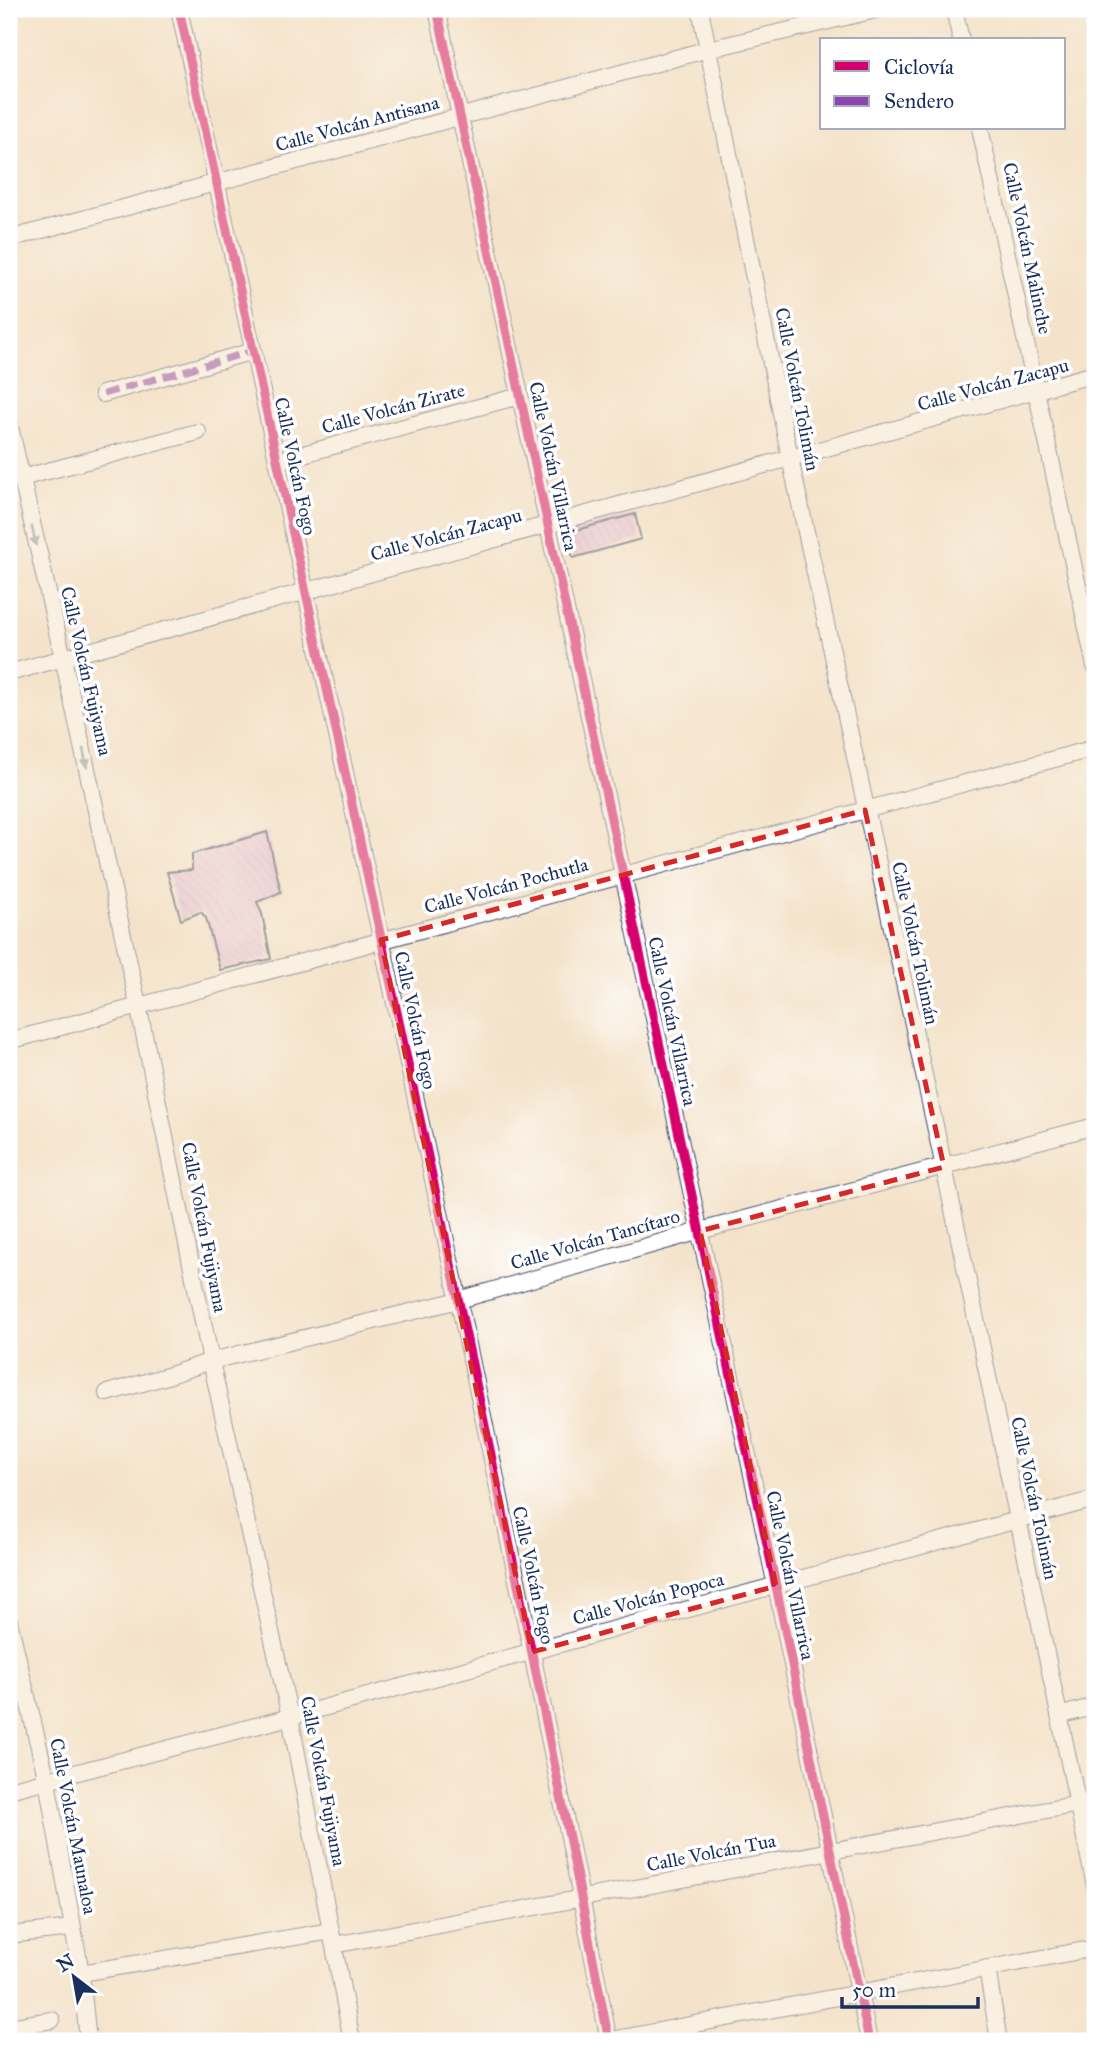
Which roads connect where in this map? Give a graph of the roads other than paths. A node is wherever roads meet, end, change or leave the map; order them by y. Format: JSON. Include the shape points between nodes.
{"nodes":[{"id":1,"x":179,"y":9,"type":"edge"},
{"id":2,"x":437,"y":9,"type":"edge"},
{"id":3,"x":700,"y":9,"type":"edge"},
{"id":4,"x":880,"y":9,"type":"edge"},
{"id":5,"x":954,"y":9,"type":"edge"},
{"id":6,"x":961,"y":38,"type":"edge"},
{"id":7,"x":709,"y":49,"type":"junction"},
{"id":8,"x":460,"y":116,"type":"junction"},
{"id":9,"x":980,"y":130,"type":"edge"},
{"id":10,"x":217,"y":183,"type":"junction"},
{"id":11,"x":9,"y":239,"type":"edge"},
{"id":12,"x":253,"y":351,"type":"junction"},
{"id":13,"x":1095,"y":374,"type":"edge"},
{"id":14,"x":1037,"y":390,"type":"junction"},
{"id":15,"x":103,"y":394,"type":"dead end"},
{"id":16,"x":520,"y":396,"type":"junction"},
{"id":17,"x":9,"y":422,"type":"edge"},
{"id":18,"x":198,"y":432,"type":"dead end"},
{"id":19,"x":790,"y":458,"type":"junction"},
{"id":20,"x":276,"y":461,"type":"junction"},
{"id":21,"x":21,"y":478,"type":"junction"},
{"id":22,"x":548,"y":524,"type":"junction"},
{"id":23,"x":305,"y":592,"type":"junction"},
{"id":24,"x":63,"y":658,"type":"junction"},
{"id":25,"x":1095,"y":666,"type":"edge"},
{"id":26,"x":9,"y":673,"type":"edge"},
{"id":27,"x":1095,"y":748,"type":"edge"},
{"id":28,"x":865,"y":810,"type":"junction"},
{"id":29,"x":625,"y":874,"type":"junction"},
{"id":30,"x":381,"y":940,"type":"junction"},
{"id":31,"x":138,"y":1005,"type":"junction"},
{"id":32,"x":9,"y":1041,"type":"edge"},
{"id":33,"x":1095,"y":1126,"type":"edge"},
{"id":34,"x":944,"y":1167,"type":"junction"},
{"id":35,"x":700,"y":1231,"type":"junction"},
{"id":36,"x":459,"y":1300,"type":"junction"},
{"id":37,"x":211,"y":1361,"type":"junction"},
{"id":38,"x":107,"y":1393,"type":"dead end"},
{"id":39,"x":1095,"y":1499,"type":"edge"},
{"id":40,"x":1018,"y":1520,"type":"junction"},
{"id":41,"x":776,"y":1586,"type":"junction"},
{"id":42,"x":9,"y":1620,"type":"edge"},
{"id":43,"x":532,"y":1652,"type":"junction"},
{"id":44,"x":1095,"y":1706,"type":"edge"},
{"id":45,"x":1059,"y":1716,"type":"junction"},
{"id":46,"x":290,"y":1717,"type":"junction"},
{"id":47,"x":47,"y":1781,"type":"junction"},
{"id":48,"x":9,"y":1790,"type":"edge"},
{"id":49,"x":1095,"y":1801,"type":"edge"},
{"id":50,"x":1078,"y":1804,"type":"junction"},
{"id":51,"x":829,"y":1851,"type":"junction"},
{"id":52,"x":1095,"y":1886,"type":"edge"},
{"id":53,"x":582,"y":1898,"type":"junction"},
{"id":54,"x":72,"y":1928,"type":"junction"},
{"id":55,"x":9,"y":1935,"type":"edge"},
{"id":56,"x":333,"y":1938,"type":"junction"},
{"id":57,"x":1095,"y":1948,"type":"edge"},
{"id":58,"x":987,"y":1968,"type":"junction"},
{"id":59,"x":81,"y":1973,"type":"junction"},
{"id":60,"x":858,"y":1993,"type":"junction"},
{"id":61,"x":52,"y":2020,"type":"dead end"},
{"id":62,"x":9,"y":2027,"type":"edge"},
{"id":63,"x":88,"y":2041,"type":"edge"},
{"id":64,"x":352,"y":2041,"type":"edge"},
{"id":65,"x":608,"y":2041,"type":"edge"},
{"id":66,"x":869,"y":2041,"type":"edge"},
{"id":67,"x":999,"y":2041,"type":"edge"}],
"edges":[{"from":1,"to":10,"type":"street","name":"Calle Volcán Fogo"},
{"from":2,"to":8,"type":"street","name":"Calle Volcán Villarrica"},
{"from":3,"to":7,"type":"street","name":"Calle Volcán Tolimán"},
{"from":4,"to":7,"type":"street","name":"Calle Volcán Antisana"},
{"from":5,"to":6,"type":"street"},
{"from":7,"to":8,"type":"street","name":"Calle Volcán Antisana"},
{"from":7,"to":19,"type":"street","name":"Calle Volcán Tolimán"},
{"from":8,"to":10,"type":"street","name":"Calle Volcán Antisana"},
{"from":8,"to":16,"type":"street","name":"Calle Volcán Villarrica"},
{"from":9,"to":14,"type":"street","name":"Calle Volcán Malinche"},
{"from":10,"to":11,"type":"street","name":"Calle Volcán Antisana"},
{"from":10,"to":12,"type":"street","name":"Calle Volcán Fogo"},
{"from":12,"to":15,"type":"street"},
{"from":12,"to":20,"type":"street","name":"Calle Volcán Fogo"},
{"from":13,"to":14,"type":"street","name":"Calle Volcán Zacapu"},
{"from":14,"to":19,"type":"street","name":"Calle Volcán Zacapu"},
{"from":14,"to":25,"type":"street","name":"Calle Volcán Malinche"},
{"from":16,"to":20,"type":"street","name":"Calle Volcán Zirate"},
{"from":16,"to":22,"type":"street","name":"Calle Volcán Villarrica"},
{"from":17,"to":21,"type":"street","name":"Calle Volcán Fujiyama"},
{"from":18,"to":21,"type":"street"},
{"from":19,"to":22,"type":"street","name":"Calle Volcán Zacapu"},
{"from":19,"to":28,"type":"street","name":"Calle Volcán Tolimán"},
{"from":20,"to":23,"type":"street","name":"Calle Volcán Fogo"},
{"from":21,"to":24,"type":"street","name":"Calle Volcán Fujiyama","one_way":true},
{"from":22,"to":23,"type":"street","name":"Calle Volcán Zacapu"},
{"from":22,"to":29,"type":"street","name":"Calle Volcán Villarrica"},
{"from":23,"to":24,"type":"street","name":"Calle Volcán Zacapu"},
{"from":23,"to":30,"type":"street","name":"Calle Volcán Fogo"},
{"from":24,"to":26,"type":"street","name":"Calle Volcán Zacapu"},
{"from":24,"to":31,"type":"street","name":"Calle Volcán Fujiyama","one_way":true},
{"from":27,"to":28,"type":"street","name":"Calle Volcán Pochutla"},
{"from":28,"to":29,"type":"street","name":"Calle Volcán Pochutla"},
{"from":28,"to":34,"type":"street","name":"Calle Volcán Tolimán"},
{"from":29,"to":30,"type":"street","name":"Calle Volcán Pochutla"},
{"from":29,"to":35,"type":"street","name":"Calle Volcán Villarrica"},
{"from":30,"to":31,"type":"street","name":"Calle Volcán Pochutla"},
{"from":30,"to":36,"type":"street","name":"Calle Volcán Fogo"},
{"from":31,"to":32,"type":"street","name":"Calle Volcán Pochutla"},
{"from":31,"to":37,"type":"street","name":"Calle Volcán Fujiyama"},
{"from":33,"to":34,"type":"street","name":"Calle Volcán Tancítaro"},
{"from":34,"to":35,"type":"street","name":"Calle Volcán Tancítaro"},
{"from":34,"to":40,"type":"street","name":"Calle Volcán Tolimán"},
{"from":35,"to":36,"type":"street","name":"Calle Volcán Tancítaro"},
{"from":35,"to":41,"type":"street","name":"Calle Volcán Villarrica"},
{"from":36,"to":37,"type":"street","name":"Calle Volcán Tancítaro"},
{"from":36,"to":43,"type":"street","name":"Calle Volcán Fogo"},
{"from":37,"to":38,"type":"street","name":"Calle Volcán Tancítaro"},
{"from":37,"to":46,"type":"street","name":"Calle Volcán Fujiyama"},
{"from":39,"to":40,"type":"street","name":"Calle Volcán Popoca"},
{"from":40,"to":41,"type":"street","name":"Calle Volcán Popoca"},
{"from":40,"to":45,"type":"street","name":"Calle Volcán Tolimán"},
{"from":41,"to":43,"type":"street","name":"Calle Volcán Popoca"},
{"from":41,"to":51,"type":"street","name":"Calle Volcán Villarrica"},
{"from":42,"to":47,"type":"street","name":"Calle Volcán Maunaloa"},
{"from":43,"to":46,"type":"street","name":"Calle Volcán Popoca"},
{"from":43,"to":53,"type":"street","name":"Calle Volcán Fogo"},
{"from":44,"to":45,"type":"street"},
{"from":45,"to":50,"type":"street","name":"Calle Volcán Tolimán"},
{"from":46,"to":47,"type":"street","name":"Calle Volcán Popoca"},
{"from":46,"to":56,"type":"street","name":"Calle Volcán Fujiyama"},
{"from":47,"to":48,"type":"street","name":"Calle Volcán Popoca"},
{"from":47,"to":54,"type":"street","name":"Calle Volcán Maunaloa"},
{"from":49,"to":50,"type":"street","name":"Calle Volcán Tua"},
{"from":50,"to":51,"type":"street","name":"Calle Volcán Tua"},
{"from":50,"to":52,"type":"street","name":"Calle Volcán Tolimán"},
{"from":51,"to":53,"type":"street","name":"Calle Volcán Tua"},
{"from":51,"to":60,"type":"street","name":"Calle Volcán Villarrica"},
{"from":53,"to":56,"type":"street","name":"Calle Volcán Tua"},
{"from":53,"to":65,"type":"street","name":"Calle Volcán Fogo"},
{"from":54,"to":55,"type":"street"},
{"from":54,"to":59,"type":"street","name":"Calle Volcán Maunaloa"},
{"from":56,"to":59,"type":"street","name":"Calle Volcán Tua"},
{"from":56,"to":64,"type":"street","name":"Calle Volcán Fujiyama"},
{"from":57,"to":58,"type":"street"},
{"from":58,"to":60,"type":"street"},
{"from":58,"to":67,"type":"street"},
{"from":59,"to":63,"type":"street","name":"Calle Volcán Maunaloa"},
{"from":60,"to":65,"type":"street"},
{"from":60,"to":66,"type":"street","name":"Calle Volcán Villarrica"},
{"from":61,"to":62,"type":"street"}]}
